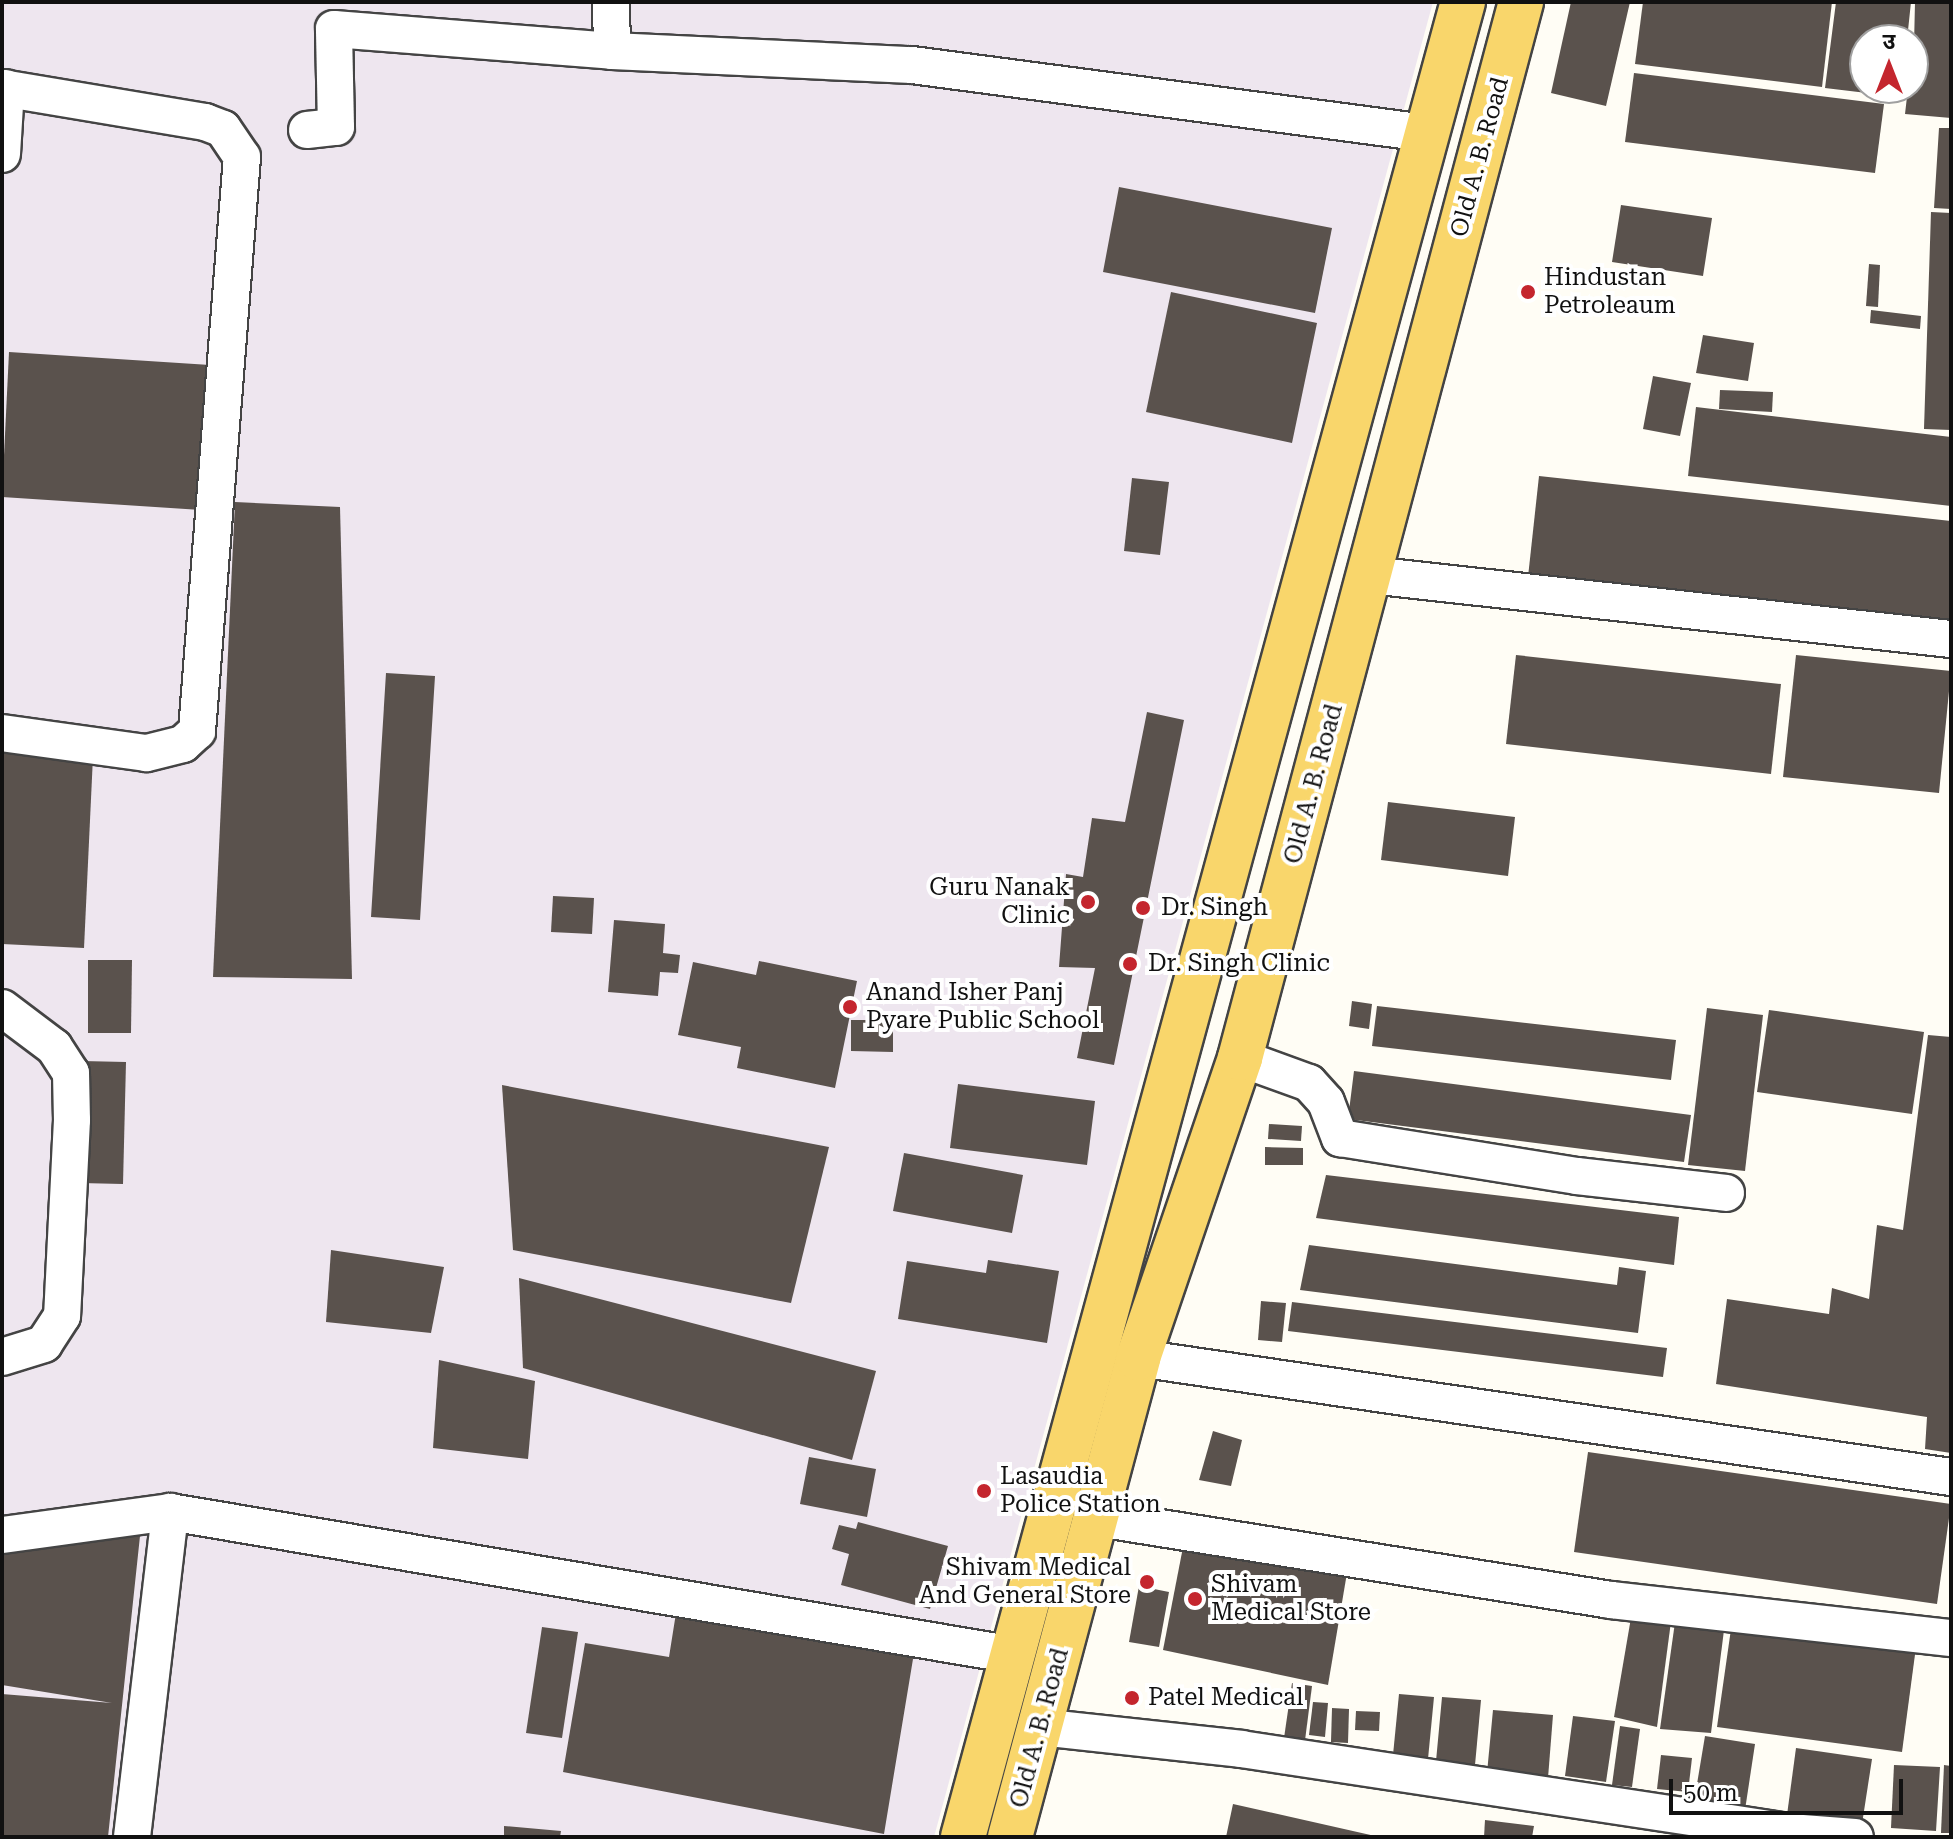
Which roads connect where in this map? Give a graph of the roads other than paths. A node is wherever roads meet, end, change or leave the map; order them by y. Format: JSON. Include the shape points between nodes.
{"nodes":[{"id":1,"x":611,"y":2,"type":"edge"},
{"id":2,"x":1463,"y":2,"type":"edge"},
{"id":3,"x":1521,"y":2,"type":"edge"},
{"id":4,"x":612,"y":51,"type":"junction"},
{"id":5,"x":4,"y":88,"type":"edge"},
{"id":6,"x":307,"y":130,"type":"dead end"},
{"id":7,"x":1426,"y":133,"type":"junction"},
{"id":8,"x":2,"y":154,"type":"edge"},
{"id":9,"x":1370,"y":575,"type":"junction"},
{"id":10,"x":1951,"y":639,"type":"edge"},
{"id":11,"x":2,"y":733,"type":"edge"},
{"id":12,"x":2,"y":1008,"type":"edge"},
{"id":13,"x":1240,"y":1058,"type":"junction"},
{"id":14,"x":1726,"y":1193,"type":"dead end"},
{"id":15,"x":2,"y":1357,"type":"edge"},
{"id":16,"x":1138,"y":1358,"type":"junction"},
{"id":17,"x":1951,"y":1477,"type":"edge"},
{"id":18,"x":170,"y":1512,"type":"junction"},
{"id":19,"x":1098,"y":1518,"type":"junction"},
{"id":20,"x":2,"y":1535,"type":"edge"},
{"id":21,"x":1951,"y":1638,"type":"edge"},
{"id":22,"x":1014,"y":1655,"type":"junction"},
{"id":23,"x":1040,"y":1727,"type":"junction"},
{"id":24,"x":132,"y":1837,"type":"edge"},
{"id":25,"x":963,"y":1837,"type":"edge"},
{"id":26,"x":1010,"y":1837,"type":"edge"},
{"id":27,"x":1855,"y":1837,"type":"edge"}],
"edges":[{"from":1,"to":4,"type":"street"},
{"from":2,"to":7,"type":"main road","name":"Old A. B. Road"},
{"from":3,"to":9,"type":"main road","name":"Old A. B. Road"},
{"from":4,"to":6,"type":"street","via":[[334,29],[336,127]]},
{"from":4,"to":7,"type":"street","via":[[912,65]]},
{"from":5,"to":8,"type":"street"},
{"from":5,"to":11,"type":"street","via":[[205,122],[223,129],[242,157],[197,731],[183,744],[146,753]]},
{"from":7,"to":22,"type":"main road","name":"Old A. B. Road"},
{"from":9,"to":10,"type":"street"},
{"from":9,"to":13,"type":"main road","name":"Old A. B. Road"},
{"from":12,"to":15,"type":"street","via":[[54,1047],[71,1073],[72,1120],[62,1316],[44,1344]]},
{"from":13,"to":14,"type":"street","via":[[1309,1083],[1326,1102],[1340,1138],[1577,1176]]},
{"from":13,"to":16,"type":"main road","name":"Old A. B. Road"},
{"from":16,"to":17,"type":"street"},
{"from":16,"to":19,"type":"main road","name":"Old A. B. Road"},
{"from":18,"to":20,"type":"street"},
{"from":18,"to":22,"type":"street"},
{"from":18,"to":24,"type":"street"},
{"from":19,"to":21,"type":"street","via":[[1611,1600]]},
{"from":19,"to":23,"type":"main road","name":"Old A. B. Road"},
{"from":22,"to":25,"type":"main road","name":"Old A. B. Road"},
{"from":23,"to":26,"type":"main road","name":"Old A. B. Road"},
{"from":23,"to":27,"type":"street","via":[[1241,1749],[1789,1832]]}]}
